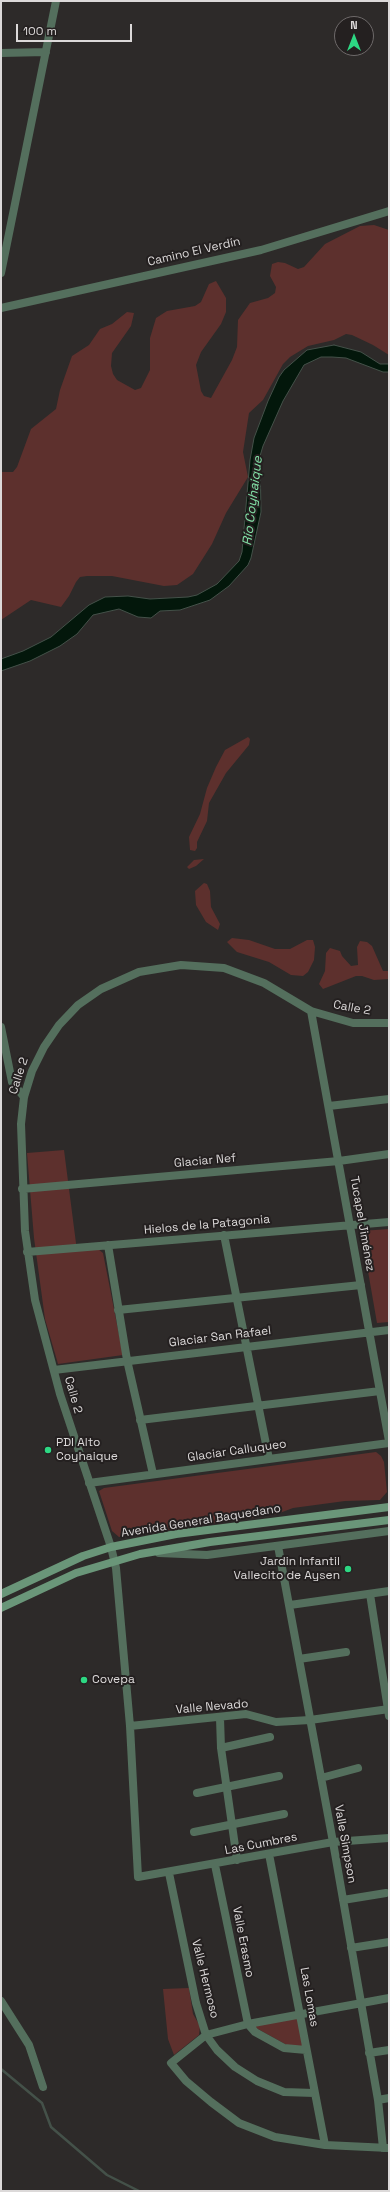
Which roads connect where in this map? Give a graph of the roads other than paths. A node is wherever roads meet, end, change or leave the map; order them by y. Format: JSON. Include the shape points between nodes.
{"nodes":[{"id":1,"x":56,"y":1,"type":"edge"},
{"id":2,"x":46,"y":52,"type":"junction"},
{"id":3,"x":1,"y":53,"type":"edge"},
{"id":4,"x":389,"y":211,"type":"edge"},
{"id":5,"x":1,"y":273,"type":"edge"},
{"id":6,"x":1,"y":308,"type":"edge"},
{"id":7,"x":311,"y":1011,"type":"junction"},
{"id":8,"x":389,"y":1023,"type":"edge"},
{"id":9,"x":1,"y":1027,"type":"edge"},
{"id":10,"x":24,"y":1097,"type":"junction"},
{"id":11,"x":389,"y":1099,"type":"edge"},
{"id":12,"x":329,"y":1106,"type":"junction"},
{"id":13,"x":389,"y":1154,"type":"edge"},
{"id":14,"x":339,"y":1161,"type":"junction"},
{"id":15,"x":22,"y":1189,"type":"junction"},
{"id":16,"x":389,"y":1222,"type":"edge"},
{"id":17,"x":350,"y":1226,"type":"junction"},
{"id":18,"x":224,"y":1235,"type":"junction"},
{"id":19,"x":108,"y":1245,"type":"junction"},
{"id":20,"x":27,"y":1252,"type":"junction"},
{"id":21,"x":361,"y":1285,"type":"junction"},
{"id":22,"x":237,"y":1297,"type":"junction"},
{"id":23,"x":118,"y":1310,"type":"junction"},
{"id":24,"x":389,"y":1330,"type":"edge"},
{"id":25,"x":370,"y":1332,"type":"junction"},
{"id":26,"x":246,"y":1346,"type":"junction"},
{"id":27,"x":127,"y":1360,"type":"junction"},
{"id":28,"x":54,"y":1370,"type":"junction"},
{"id":29,"x":380,"y":1391,"type":"junction"},
{"id":30,"x":259,"y":1406,"type":"junction"},
{"id":31,"x":140,"y":1420,"type":"junction"},
{"id":32,"x":389,"y":1442,"type":"edge"},
{"id":33,"x":269,"y":1459,"type":"junction"},
{"id":34,"x":153,"y":1474,"type":"junction"},
{"id":35,"x":89,"y":1483,"type":"junction"},
{"id":36,"x":389,"y":1507,"type":"edge"},
{"id":37,"x":389,"y":1520,"type":"edge"},
{"id":38,"x":389,"y":1531,"type":"edge"},
{"id":39,"x":278,"y":1546,"type":"junction"},
{"id":40,"x":111,"y":1547,"type":"junction"},
{"id":41,"x":140,"y":1554,"type":"junction"},
{"id":42,"x":115,"y":1561,"type":"junction"},
{"id":43,"x":389,"y":1591,"type":"edge"},
{"id":44,"x":1,"y":1594,"type":"edge"},
{"id":45,"x":370,"y":1594,"type":"junction"},
{"id":46,"x":290,"y":1605,"type":"junction"},
{"id":47,"x":1,"y":1608,"type":"edge"},
{"id":48,"x":346,"y":1652,"type":"dead end"},
{"id":49,"x":299,"y":1659,"type":"junction"},
{"id":50,"x":388,"y":1711,"type":"edge"},
{"id":51,"x":220,"y":1718,"type":"junction"},
{"id":52,"x":310,"y":1720,"type":"junction"},
{"id":53,"x":130,"y":1726,"type":"junction"},
{"id":54,"x":270,"y":1737,"type":"dead end"},
{"id":55,"x":221,"y":1748,"type":"junction"},
{"id":56,"x":358,"y":1768,"type":"dead end"},
{"id":57,"x":278,"y":1776,"type":"dead end"},
{"id":58,"x":321,"y":1778,"type":"junction"},
{"id":59,"x":228,"y":1787,"type":"junction"},
{"id":60,"x":197,"y":1793,"type":"dead end"},
{"id":61,"x":284,"y":1814,"type":"dead end"},
{"id":62,"x":231,"y":1825,"type":"junction"},
{"id":63,"x":194,"y":1832,"type":"dead end"},
{"id":64,"x":389,"y":1838,"type":"edge"},
{"id":65,"x":333,"y":1842,"type":"junction"},
{"id":66,"x":270,"y":1854,"type":"junction"},
{"id":67,"x":237,"y":1860,"type":"junction"},
{"id":68,"x":216,"y":1865,"type":"junction"},
{"id":69,"x":169,"y":1873,"type":"junction"},
{"id":70,"x":138,"y":1877,"type":"joint"},
{"id":71,"x":386,"y":1893,"type":"dead end"},
{"id":72,"x":343,"y":1900,"type":"junction"},
{"id":73,"x":389,"y":1942,"type":"edge"},
{"id":74,"x":351,"y":1948,"type":"junction"},
{"id":75,"x":389,"y":1998,"type":"edge"},
{"id":76,"x":1,"y":2001,"type":"edge"},
{"id":77,"x":361,"y":2003,"type":"junction"},
{"id":78,"x":301,"y":2015,"type":"junction"},
{"id":79,"x":248,"y":2024,"type":"junction"},
{"id":80,"x":206,"y":2035,"type":"junction"},
{"id":81,"x":306,"y":2050,"type":"junction"},
{"id":82,"x":389,"y":2050,"type":"edge"},
{"id":83,"x":369,"y":2053,"type":"junction"},
{"id":84,"x":43,"y":2087,"type":"dead end"},
{"id":85,"x":314,"y":2093,"type":"junction"},
{"id":86,"x":389,"y":2098,"type":"edge"},
{"id":87,"x":378,"y":2100,"type":"junction"},
{"id":88,"x":325,"y":2145,"type":"junction"},
{"id":89,"x":386,"y":2148,"type":"edge"}],
"edges":[{"from":1,"to":2,"type":"street"},
{"from":2,"to":3,"type":"street"},
{"from":2,"to":5,"type":"street"},
{"from":4,"to":6,"type":"street","name":"Camino El Verdín","via":[[261,250]]},
{"from":7,"to":8,"type":"street","name":"Calle 2","via":[[353,1023]]},
{"from":7,"to":10,"type":"street","name":"Calle 2","via":[[264,982],[224,968],[181,965],[140,972],[101,989],[78,1005],[64,1020],[51,1035],[37,1059]]},
{"from":7,"to":12,"type":"street","name":"Tucapel Jiménez"},
{"from":9,"to":10,"type":"street","via":[[12,1082]]},
{"from":10,"to":15,"type":"street","name":"Calle 2","via":[[21,1124]]},
{"from":11,"to":12,"type":"street"},
{"from":12,"to":14,"type":"street","name":"Tucapel Jiménez"},
{"from":13,"to":14,"type":"street","name":"Glaciar Nef"},
{"from":14,"to":15,"type":"street","name":"Glaciar Nef"},
{"from":14,"to":17,"type":"street","name":"Tucapel Jiménez"},
{"from":15,"to":20,"type":"street","name":"Calle 2"},
{"from":16,"to":17,"type":"street","name":"Hielos de la Patagonia"},
{"from":17,"to":18,"type":"street","name":"Hielos de la Patagonia"},
{"from":17,"to":21,"type":"street","name":"Tucapel Jiménez"},
{"from":18,"to":19,"type":"street","name":"Hielos de la Patagonia"},
{"from":18,"to":22,"type":"street"},
{"from":19,"to":20,"type":"street","name":"Hielos de la Patagonia"},
{"from":19,"to":23,"type":"street"},
{"from":20,"to":28,"type":"street","name":"Calle 2","via":[[37,1306]]},
{"from":21,"to":22,"type":"street"},
{"from":21,"to":25,"type":"street","name":"Tucapel Jiménez"},
{"from":22,"to":23,"type":"street"},
{"from":22,"to":26,"type":"street"},
{"from":23,"to":27,"type":"street"},
{"from":24,"to":25,"type":"street","name":"Glaciar San Rafael"},
{"from":25,"to":26,"type":"street","name":"Glaciar San Rafael"},
{"from":25,"to":29,"type":"street","name":"Tucapel Jiménez"},
{"from":26,"to":27,"type":"street","name":"Glaciar San Rafael"},
{"from":26,"to":30,"type":"street"},
{"from":27,"to":28,"type":"street","name":"Glaciar San Rafael"},
{"from":27,"to":31,"type":"street"},
{"from":28,"to":35,"type":"street","name":"Calle 2"},
{"from":29,"to":30,"type":"street"},
{"from":29,"to":32,"type":"street","name":"Tucapel Jiménez"},
{"from":30,"to":31,"type":"street"},
{"from":30,"to":33,"type":"street"},
{"from":31,"to":34,"type":"street"},
{"from":32,"to":33,"type":"street","name":"Glaciar Calluqueo"},
{"from":33,"to":34,"type":"street","name":"Glaciar Calluqueo"},
{"from":34,"to":35,"type":"street","name":"Glaciar Calluqueo"},
{"from":35,"to":40,"type":"street","name":"Calle 2"},
{"from":36,"to":40,"type":"main road","name":"Avenida General Baquedano","via":[[176,1534]]},
{"from":37,"to":41,"type":"main road","name":"Avenida General Baquedano","via":[[210,1542]]},
{"from":38,"to":39,"type":"street","name":"Avenida General Baquedano"},
{"from":39,"to":41,"type":"street","name":"Avenida General Baquedano","via":[[207,1555]]},
{"from":39,"to":46,"type":"street","name":"Valle Simpson"},
{"from":40,"to":42,"type":"street","name":"Calle 2"},
{"from":40,"to":44,"type":"main road","name":"Avenida General Baquedano","via":[[83,1556]]},
{"from":41,"to":42,"type":"main road","name":"Avenida General Baquedano"},
{"from":42,"to":47,"type":"main road","name":"Avenida General Baquedano","via":[[70,1576]]},
{"from":42,"to":53,"type":"street","name":"Calle 2"},
{"from":43,"to":45,"type":"street"},
{"from":45,"to":46,"type":"street"},
{"from":45,"to":50,"type":"street"},
{"from":46,"to":49,"type":"street","name":"Valle Simpson"},
{"from":48,"to":49,"type":"street"},
{"from":49,"to":52,"type":"street","name":"Valle Simpson"},
{"from":50,"to":52,"type":"street","name":"Valle Nevado"},
{"from":51,"to":52,"type":"street","name":"Valle Nevado","via":[[251,1714],[276,1722]]},
{"from":51,"to":53,"type":"street","name":"Valle Nevado"},
{"from":51,"to":55,"type":"street"},
{"from":52,"to":58,"type":"street","name":"Valle Simpson"},
{"from":53,"to":70,"type":"street","name":"Calle 2"},
{"from":54,"to":55,"type":"street"},
{"from":55,"to":59,"type":"street"},
{"from":56,"to":58,"type":"street"},
{"from":57,"to":59,"type":"street"},
{"from":58,"to":65,"type":"street","name":"Valle Simpson"},
{"from":59,"to":60,"type":"street"},
{"from":59,"to":62,"type":"street"},
{"from":61,"to":62,"type":"street"},
{"from":62,"to":63,"type":"street"},
{"from":62,"to":67,"type":"street"},
{"from":64,"to":65,"type":"street","name":"Las Cumbres"},
{"from":65,"to":66,"type":"street","name":"Las Cumbres"},
{"from":65,"to":72,"type":"street","name":"Valle Simpson"},
{"from":66,"to":67,"type":"street","name":"Las Cumbres"},
{"from":66,"to":78,"type":"street","name":"Las Lomas"},
{"from":67,"to":68,"type":"street","name":"Las Cumbres"},
{"from":68,"to":69,"type":"street","name":"Las Cumbres"},
{"from":68,"to":79,"type":"street","name":"Valle Erasmo"},
{"from":69,"to":70,"type":"street","name":"Las Cumbres"},
{"from":69,"to":80,"type":"street","name":"Valle Hermoso","via":[[196,2004]]},
{"from":71,"to":72,"type":"street"},
{"from":72,"to":74,"type":"street","name":"Valle Simpson"},
{"from":73,"to":74,"type":"street"},
{"from":74,"to":77,"type":"street","name":"Valle Simpson"},
{"from":75,"to":77,"type":"street"},
{"from":76,"to":84,"type":"street","via":[[29,2045]]},
{"from":77,"to":78,"type":"street"},
{"from":77,"to":83,"type":"street","name":"Valle Simpson"},
{"from":78,"to":79,"type":"street"},
{"from":78,"to":81,"type":"street","name":"Las Lomas"},
{"from":79,"to":80,"type":"street"},
{"from":79,"to":81,"type":"street","via":[[255,2032],[284,2048]]},
{"from":80,"to":85,"type":"street","name":"Valle Hermoso","via":[[234,2067],[257,2081],[284,2092]]},
{"from":80,"to":88,"type":"street","via":[[171,2063],[186,2081],[239,2123],[275,2137]]},
{"from":81,"to":85,"type":"street","name":"Las Lomas"},
{"from":82,"to":83,"type":"street"},
{"from":83,"to":87,"type":"street","name":"Valle Simpson"},
{"from":85,"to":88,"type":"street","name":"Las Lomas"},
{"from":86,"to":87,"type":"street"},
{"from":87,"to":89,"type":"street","name":"Valle Simpson"},
{"from":88,"to":89,"type":"street"}]}
